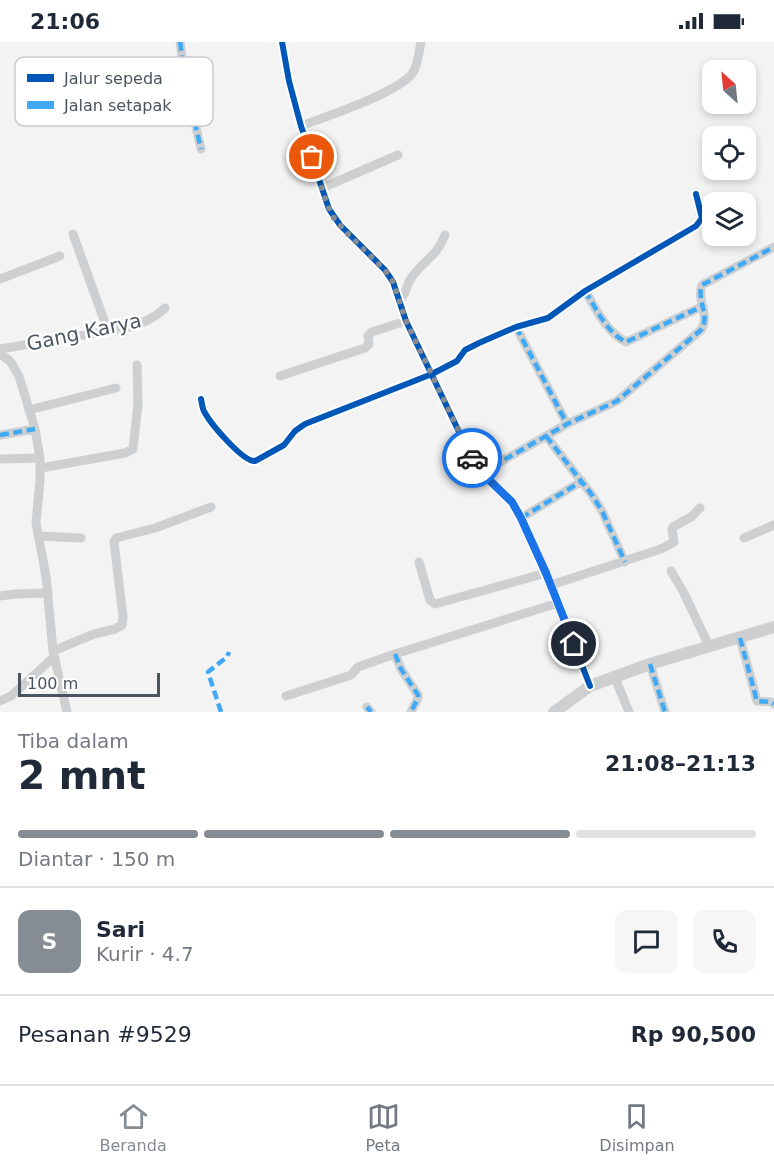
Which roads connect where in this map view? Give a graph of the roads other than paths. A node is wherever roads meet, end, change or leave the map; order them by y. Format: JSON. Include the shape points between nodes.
{"nodes":[{"id":1,"x":180,"y":42,"type":"edge"},
{"id":2,"x":283,"y":42,"type":"edge"},
{"id":3,"x":421,"y":42,"type":"edge"},
{"id":4,"x":182,"y":57,"type":"edge"},
{"id":5,"x":196,"y":126,"type":"edge"},
{"id":6,"x":301,"y":126,"type":"junction"},
{"id":7,"x":201,"y":148,"type":"dead end"},
{"id":8,"x":398,"y":155,"type":"dead end"},
{"id":9,"x":322,"y":188,"type":"junction"},
{"id":10,"x":696,"y":194,"type":"dead end"},
{"id":11,"x":73,"y":234,"type":"dead end"},
{"id":12,"x":445,"y":235,"type":"dead end"},
{"id":13,"x":774,"y":247,"type":"edge"},
{"id":14,"x":60,"y":256,"type":"dead end"},
{"id":15,"x":0,"y":279,"type":"edge"},
{"id":16,"x":585,"y":291,"type":"junction"},
{"id":17,"x":399,"y":301,"type":"junction"},
{"id":18,"x":703,"y":306,"type":"junction"},
{"id":19,"x":165,"y":308,"type":"dead end"},
{"id":20,"x":406,"y":321,"type":"junction"},
{"id":21,"x":516,"y":327,"type":"junction"},
{"id":22,"x":108,"y":331,"type":"junction"},
{"id":23,"x":0,"y":349,"type":"edge"},
{"id":24,"x":0,"y":354,"type":"edge"},
{"id":25,"x":137,"y":365,"type":"dead end"},
{"id":26,"x":432,"y":374,"type":"junction"},
{"id":27,"x":280,"y":376,"type":"dead end"},
{"id":28,"x":116,"y":388,"type":"dead end"},
{"id":29,"x":201,"y":399,"type":"dead end"},
{"id":30,"x":29,"y":410,"type":"junction"},
{"id":31,"x":567,"y":424,"type":"junction"},
{"id":32,"x":34,"y":429,"type":"junction"},
{"id":33,"x":0,"y":435,"type":"edge"},
{"id":34,"x":546,"y":436,"type":"junction"},
{"id":35,"x":0,"y":459,"type":"edge"},
{"id":36,"x":40,"y":463,"type":"junction"},
{"id":37,"x":482,"y":473,"type":"junction"},
{"id":38,"x":582,"y":482,"type":"junction"},
{"id":39,"x":211,"y":507,"type":"dead end"},
{"id":40,"x":700,"y":508,"type":"dead end"},
{"id":41,"x":521,"y":518,"type":"junction"},
{"id":42,"x":774,"y":525,"type":"edge"},
{"id":43,"x":38,"y":536,"type":"junction"},
{"id":44,"x":81,"y":538,"type":"dead end"},
{"id":45,"x":744,"y":538,"type":"dead end"},
{"id":46,"x":419,"y":562,"type":"dead end"},
{"id":47,"x":625,"y":562,"type":"junction"},
{"id":48,"x":671,"y":571,"type":"dead end"},
{"id":49,"x":546,"y":573,"type":"junction"},
{"id":50,"x":551,"y":585,"type":"junction"},
{"id":51,"x":48,"y":593,"type":"junction"},
{"id":52,"x":0,"y":596,"type":"edge"},
{"id":53,"x":558,"y":603,"type":"junction"},
{"id":54,"x":774,"y":627,"type":"edge"},
{"id":55,"x":740,"y":638,"type":"junction"},
{"id":56,"x":709,"y":646,"type":"junction"},
{"id":57,"x":54,"y":654,"type":"junction"},
{"id":58,"x":395,"y":654,"type":"junction"},
{"id":59,"x":650,"y":664,"type":"junction"},
{"id":60,"x":615,"y":678,"type":"junction"},
{"id":61,"x":590,"y":686,"type":"junction"},
{"id":62,"x":286,"y":696,"type":"dead end"},
{"id":63,"x":0,"y":701,"type":"edge"},
{"id":64,"x":774,"y":704,"type":"edge"},
{"id":65,"x":67,"y":712,"type":"edge"},
{"id":66,"x":411,"y":712,"type":"edge"},
{"id":67,"x":554,"y":712,"type":"edge"},
{"id":68,"x":629,"y":712,"type":"edge"},
{"id":69,"x":664,"y":712,"type":"edge"}],
"edges":[{"from":1,"to":4,"type":"street"},
{"from":2,"to":6,"type":"street"},
{"from":3,"to":6,"type":"street","via":[[414,70],[401,82]]},
{"from":5,"to":7,"type":"street"},
{"from":6,"to":9,"type":"street"},
{"from":8,"to":9,"type":"street"},
{"from":9,"to":17,"type":"street","via":[[333,217],[385,270]]},
{"from":10,"to":16,"type":"street","via":[[702,215],[699,224]]},
{"from":11,"to":22,"type":"street"},
{"from":12,"to":17,"type":"street","via":[[439,249],[411,279]]},
{"from":13,"to":18,"type":"street","via":[[708,280],[700,290]]},
{"from":14,"to":15,"type":"street"},
{"from":16,"to":18,"type":"street","via":[[607,326],[624,342]]},
{"from":16,"to":21,"type":"street","via":[[548,318]]},
{"from":17,"to":20,"type":"street"},
{"from":18,"to":31,"type":"street","via":[[705,325],[692,339],[617,401]]},
{"from":19,"to":22,"type":"street","name":"Gang Karya","via":[[140,324]]},
{"from":20,"to":26,"type":"street"},
{"from":20,"to":27,"type":"street","via":[[372,332],[365,348]]},
{"from":21,"to":26,"type":"street","via":[[466,349],[458,361]]},
{"from":21,"to":31,"type":"street"},
{"from":22,"to":23,"type":"street","name":"Gang Karya"},
{"from":24,"to":30,"type":"street","via":[[18,373]]},
{"from":25,"to":36,"type":"street","via":[[133,449]]},
{"from":26,"to":29,"type":"street","via":[[305,424],[284,445],[255,461],[245,458],[225,437],[205,413]]},
{"from":26,"to":37,"type":"street"},
{"from":28,"to":30,"type":"street"},
{"from":30,"to":32,"type":"street"},
{"from":31,"to":34,"type":"street"},
{"from":32,"to":33,"type":"street"},
{"from":32,"to":36,"type":"street"},
{"from":34,"to":37,"type":"street"},
{"from":34,"to":38,"type":"street"},
{"from":35,"to":36,"type":"street"},
{"from":36,"to":43,"type":"street","via":[[35,517]]},
{"from":37,"to":41,"type":"street","via":[[512,502]]},
{"from":38,"to":41,"type":"street"},
{"from":38,"to":47,"type":"street","via":[[602,511]]},
{"from":39,"to":57,"type":"street","via":[[116,538],[123,625],[83,638]]},
{"from":40,"to":47,"type":"street","via":[[673,527],[674,542]]},
{"from":41,"to":49,"type":"street"},
{"from":42,"to":45,"type":"street"},
{"from":43,"to":44,"type":"street"},
{"from":43,"to":51,"type":"street"},
{"from":46,"to":49,"type":"street","via":[[434,604]]},
{"from":47,"to":50,"type":"street"},
{"from":48,"to":56,"type":"street"},
{"from":49,"to":50,"type":"street"},
{"from":50,"to":53,"type":"street"},
{"from":51,"to":52,"type":"street"},
{"from":51,"to":57,"type":"street"},
{"from":53,"to":58,"type":"street"},
{"from":53,"to":61,"type":"street"},
{"from":54,"to":55,"type":"street"},
{"from":55,"to":56,"type":"street"},
{"from":55,"to":64,"type":"street","via":[[755,699]]},
{"from":56,"to":59,"type":"street"},
{"from":57,"to":63,"type":"street"},
{"from":57,"to":65,"type":"street"},
{"from":58,"to":62,"type":"street","via":[[358,667],[351,675]]},
{"from":58,"to":66,"type":"street","via":[[418,695]]},
{"from":59,"to":60,"type":"street"},
{"from":59,"to":69,"type":"street"},
{"from":60,"to":61,"type":"street"},
{"from":60,"to":68,"type":"street"},
{"from":61,"to":67,"type":"street"}]}
